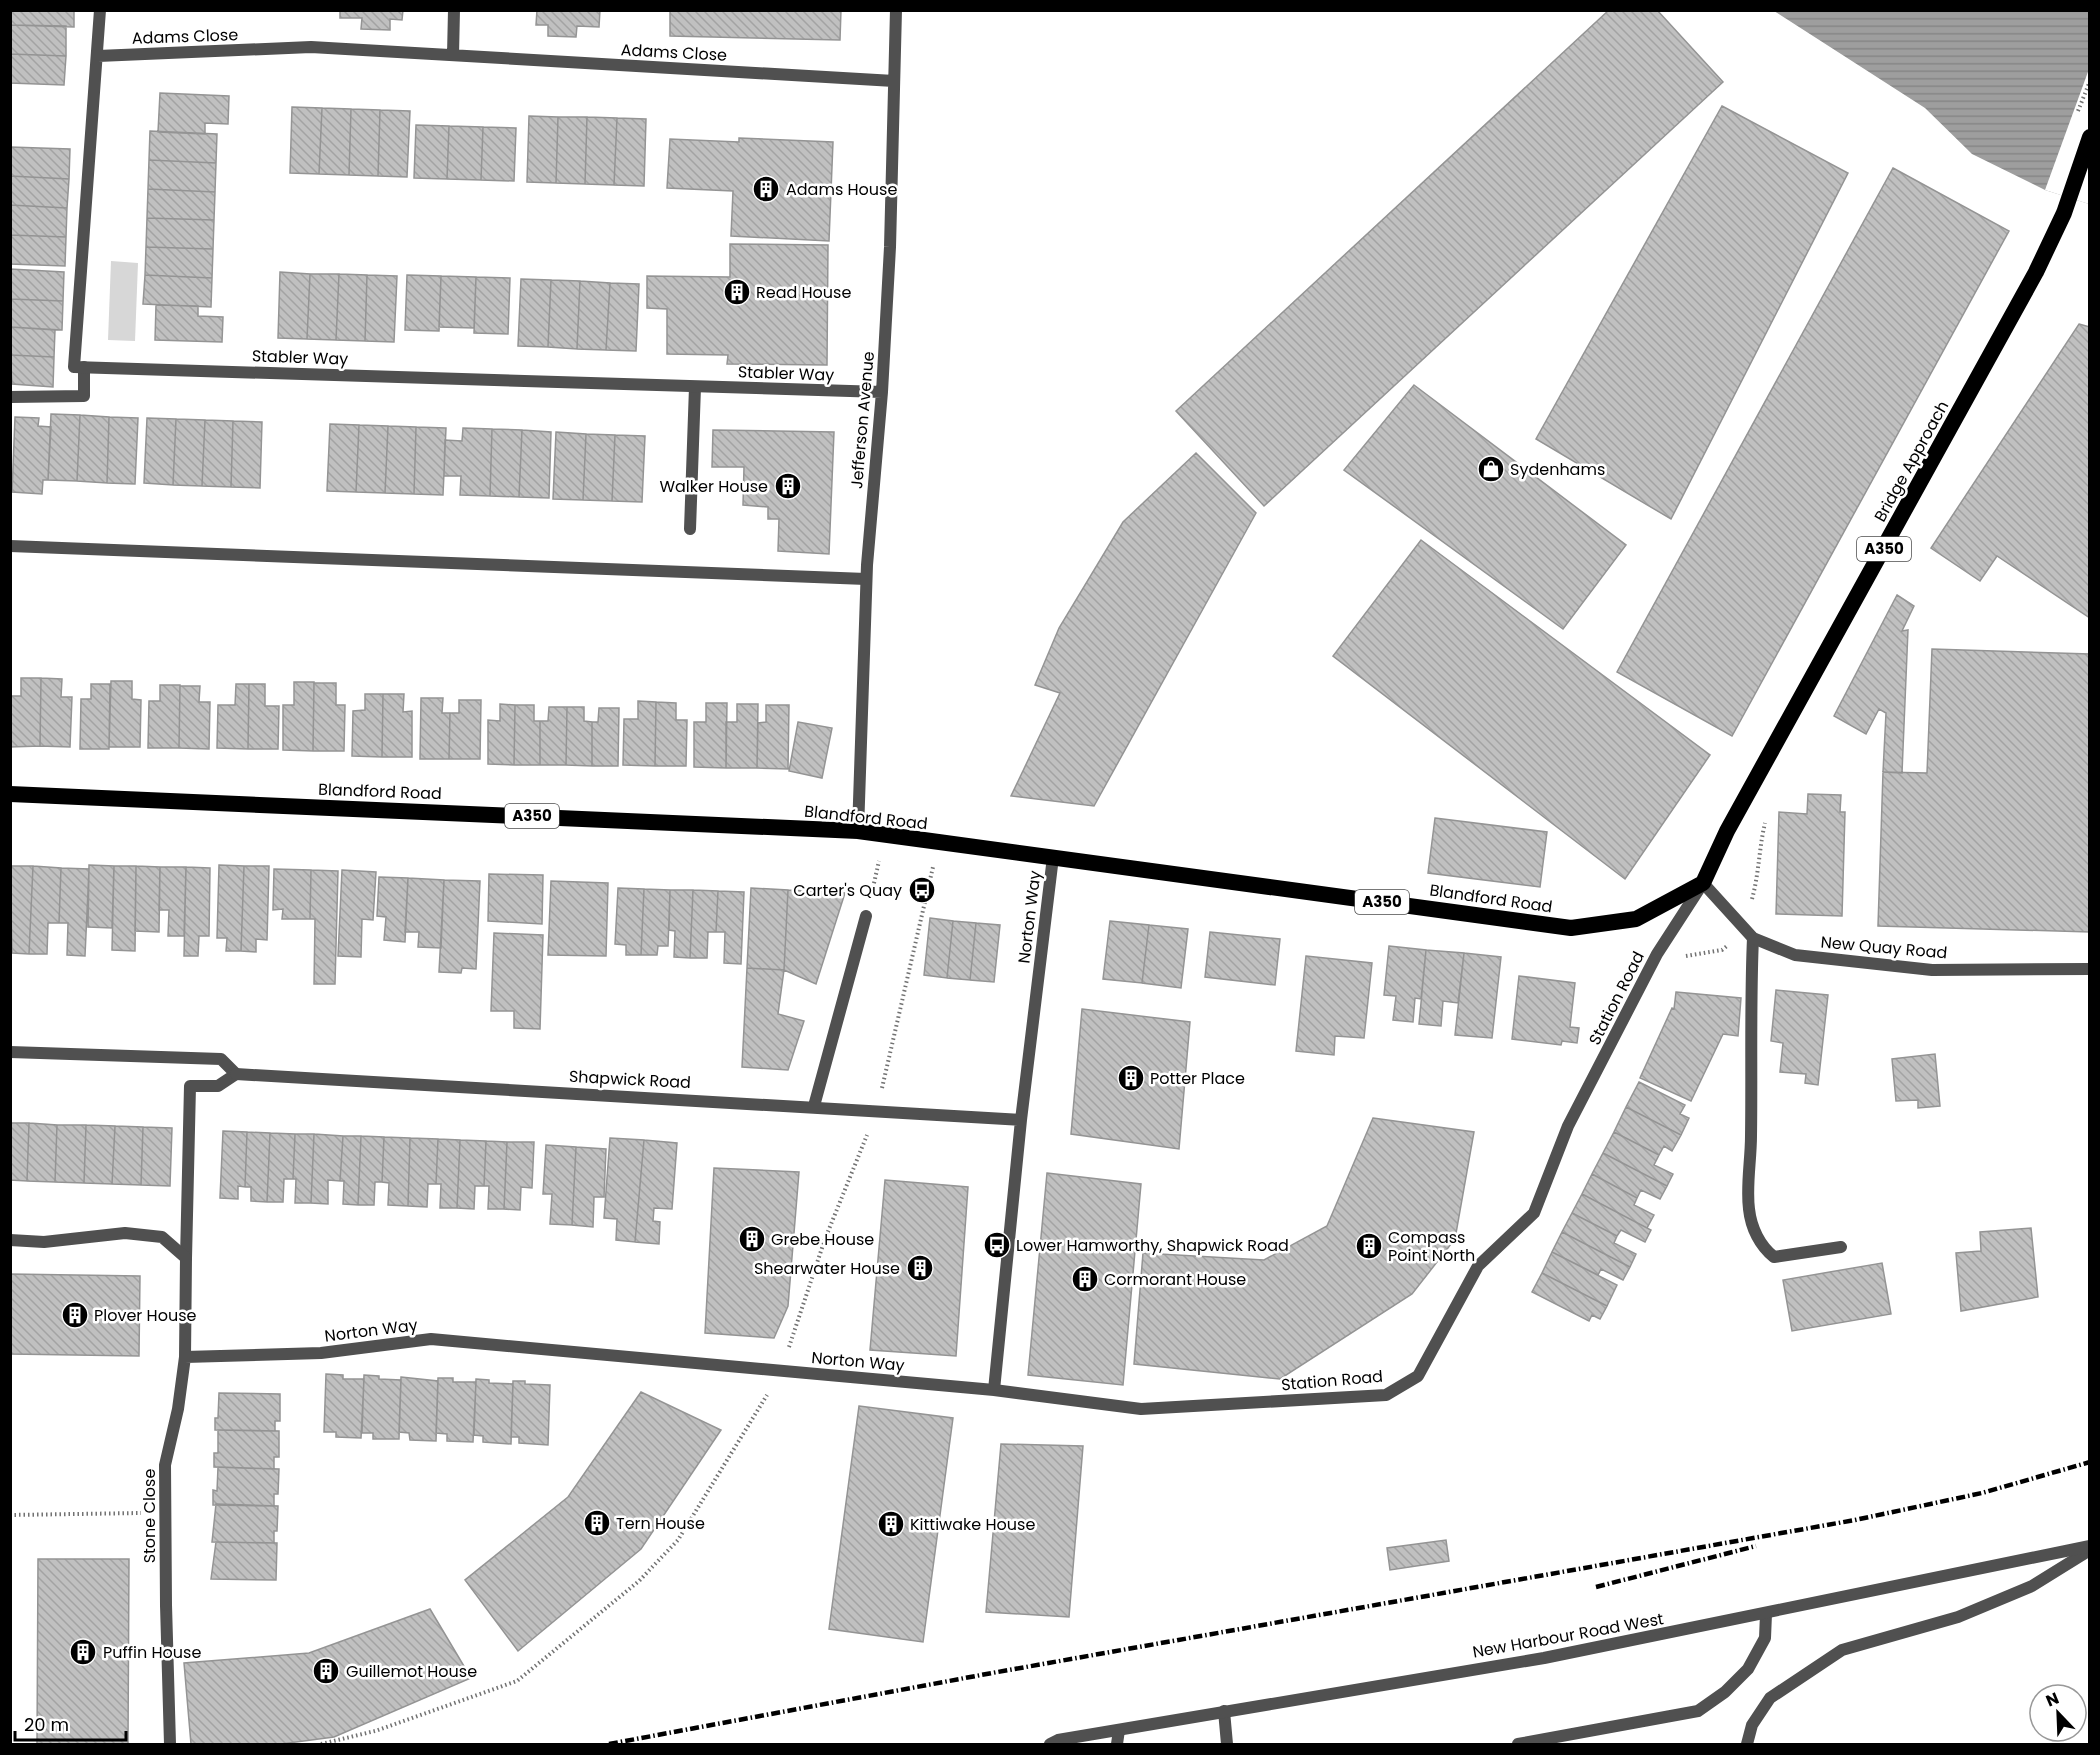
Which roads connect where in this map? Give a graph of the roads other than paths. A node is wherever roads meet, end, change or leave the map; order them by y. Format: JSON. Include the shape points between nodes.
{"nodes":[{"id":1,"x":99,"y":10,"type":"edge"},
{"id":2,"x":454,"y":10,"type":"edge"},
{"id":3,"x":896,"y":10,"type":"edge"},
{"id":4,"x":453,"y":55,"type":"junction"},
{"id":5,"x":98,"y":56,"type":"junction"},
{"id":6,"x":894,"y":81,"type":"junction"},
{"id":7,"x":2090,"y":138,"type":"edge"},
{"id":8,"x":84,"y":367,"type":"junction"},
{"id":9,"x":695,"y":387,"type":"junction"},
{"id":10,"x":882,"y":392,"type":"junction"},
{"id":11,"x":10,"y":397,"type":"edge"},
{"id":12,"x":690,"y":529,"type":"dead end"},
{"id":13,"x":10,"y":546,"type":"edge"},
{"id":14,"x":866,"y":579,"type":"junction"},
{"id":15,"x":10,"y":794,"type":"edge"},
{"id":16,"x":858,"y":831,"type":"junction"},
{"id":17,"x":1053,"y":857,"type":"junction"},
{"id":18,"x":1703,"y":883,"type":"junction"},
{"id":19,"x":866,"y":916,"type":"road end"},
{"id":20,"x":1753,"y":938,"type":"junction"},
{"id":21,"x":2090,"y":969,"type":"edge"},
{"id":22,"x":10,"y":1052,"type":"edge"},
{"id":23,"x":236,"y":1074,"type":"junction"},
{"id":24,"x":814,"y":1106,"type":"junction"},
{"id":25,"x":1021,"y":1120,"type":"junction"},
{"id":26,"x":10,"y":1240,"type":"edge"},
{"id":27,"x":1841,"y":1247,"type":"dead end"},
{"id":28,"x":186,"y":1258,"type":"junction"},
{"id":29,"x":185,"y":1357,"type":"junction"},
{"id":30,"x":994,"y":1390,"type":"junction"},
{"id":31,"x":2090,"y":1548,"type":"edge"},
{"id":32,"x":1766,"y":1614,"type":"junction"},
{"id":33,"x":1224,"y":1711,"type":"junction"},
{"id":34,"x":1119,"y":1730,"type":"junction"},
{"id":35,"x":170,"y":1744,"type":"edge"},
{"id":36,"x":1050,"y":1744,"type":"edge"},
{"id":37,"x":1118,"y":1744,"type":"edge"},
{"id":38,"x":1227,"y":1744,"type":"edge"},
{"id":39,"x":1518,"y":1744,"type":"edge"},
{"id":40,"x":1747,"y":1744,"type":"edge"}],
"edges":[{"from":1,"to":5,"type":"street"},
{"from":2,"to":4,"type":"street"},
{"from":3,"to":6,"type":"street","name":"Jefferson Avenue"},
{"from":4,"to":5,"type":"street","name":"Adams Close","via":[[311,47]]},
{"from":4,"to":6,"type":"street","name":"Adams Close"},
{"from":5,"to":8,"type":"street","via":[[74,367]]},
{"from":6,"to":10,"type":"street","name":"Jefferson Avenue"},
{"from":7,"to":18,"type":"highway","name":"Bridge Approach","number":"A350","via":[[2064,213],[2036,272],[1727,831]]},
{"from":8,"to":9,"type":"street","name":"Stabler Way"},
{"from":8,"to":11,"type":"street","via":[[84,396]]},
{"from":9,"to":10,"type":"street","name":"Stabler Way"},
{"from":9,"to":12,"type":"street"},
{"from":10,"to":14,"type":"street","name":"Jefferson Avenue"},
{"from":13,"to":14,"type":"street"},
{"from":14,"to":16,"type":"street","name":"Jefferson Avenue"},
{"from":15,"to":16,"type":"highway","name":"Blandford Road","number":"A350"},
{"from":16,"to":17,"type":"highway","name":"Blandford Road","number":"A350"},
{"from":17,"to":18,"type":"highway","name":"Blandford Road","number":"A350","via":[[1571,927],[1636,919]]},
{"from":17,"to":25,"type":"street","name":"Norton Way"},
{"from":18,"to":20,"type":"street","name":"New Quay Road"},
{"from":18,"to":30,"type":"street","name":"Station Road","via":[[1657,954],[1568,1126],[1534,1213],[1478,1266],[1418,1376],[1386,1395],[1141,1409]]},
{"from":19,"to":24,"type":"street"},
{"from":20,"to":21,"type":"street","name":"New Quay Road","via":[[1795,955],[1932,970]]},
{"from":20,"to":27,"type":"street","via":[[1749,1208],[1754,1230],[1765,1250],[1774,1257]]},
{"from":22,"to":23,"type":"street","via":[[220,1059]]},
{"from":23,"to":24,"type":"street","name":"Shapwick Road"},
{"from":23,"to":28,"type":"street","name":"Stone Close","via":[[218,1086],[190,1086]]},
{"from":24,"to":25,"type":"street","name":"Shapwick Road"},
{"from":25,"to":30,"type":"street","name":"Norton Way"},
{"from":26,"to":28,"type":"street","via":[[44,1242],[124,1233],[162,1238]]},
{"from":28,"to":29,"type":"street","name":"Stone Close"},
{"from":29,"to":30,"type":"street","name":"Norton Way","via":[[321,1353],[431,1339]]},
{"from":29,"to":35,"type":"street","name":"Stone Close","via":[[165,1465]]},
{"from":31,"to":32,"type":"street","name":"New Harbour Road West"},
{"from":31,"to":40,"type":"street","via":[[2032,1586],[1958,1617],[1842,1650],[1770,1698],[1752,1725]]},
{"from":32,"to":33,"type":"street","name":"New Harbour Road West","via":[[1544,1658]]},
{"from":32,"to":39,"type":"street","via":[[1765,1638],[1748,1669],[1698,1711]]},
{"from":33,"to":34,"type":"street","name":"New Harbour Road West"},
{"from":33,"to":38,"type":"street"},
{"from":34,"to":36,"type":"street","name":"New Harbour Road West"},
{"from":34,"to":37,"type":"street"}]}
